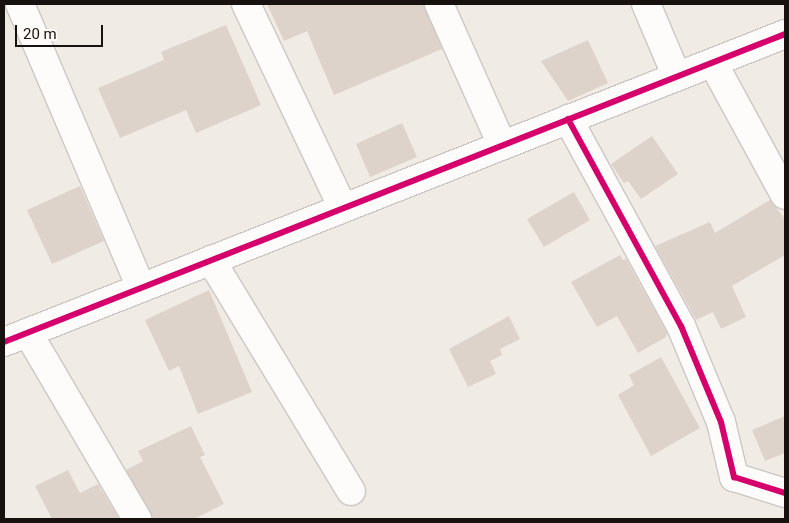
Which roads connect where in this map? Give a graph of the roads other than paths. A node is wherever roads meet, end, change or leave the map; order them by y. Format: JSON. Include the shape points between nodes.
{"nodes":[{"id":1,"x":20,"y":4,"type":"edge"},
{"id":2,"x":246,"y":4,"type":"edge"},
{"id":3,"x":439,"y":4,"type":"edge"},
{"id":4,"x":646,"y":4,"type":"edge"},
{"id":5,"x":785,"y":34,"type":"edge"},
{"id":6,"x":713,"y":63,"type":"junction"},
{"id":7,"x":677,"y":77,"type":"junction"},
{"id":8,"x":568,"y":119,"type":"junction"},
{"id":9,"x":502,"y":145,"type":"junction"},
{"id":10,"x":785,"y":195,"type":"edge"},
{"id":11,"x":343,"y":208,"type":"junction"},
{"id":12,"x":210,"y":260,"type":"junction"},
{"id":13,"x":141,"y":288,"type":"junction"},
{"id":14,"x":16,"y":337,"type":"edge"},
{"id":15,"x":351,"y":491,"type":"dead end"},
{"id":16,"x":785,"y":493,"type":"edge"},
{"id":17,"x":138,"y":519,"type":"edge"}],
"edges":[{"from":1,"to":13,"type":"street"},
{"from":2,"to":11,"type":"street"},
{"from":3,"to":9,"type":"street"},
{"from":4,"to":7,"type":"street"},
{"from":5,"to":6,"type":"street"},
{"from":6,"to":7,"type":"street"},
{"from":6,"to":10,"type":"street"},
{"from":7,"to":8,"type":"street"},
{"from":8,"to":9,"type":"street"},
{"from":8,"to":16,"type":"street","via":[[681,326],[721,422],[734,477]]},
{"from":9,"to":11,"type":"street"},
{"from":11,"to":12,"type":"street"},
{"from":12,"to":13,"type":"street"},
{"from":12,"to":15,"type":"street"},
{"from":13,"to":14,"type":"street"},
{"from":14,"to":17,"type":"street"}]}
